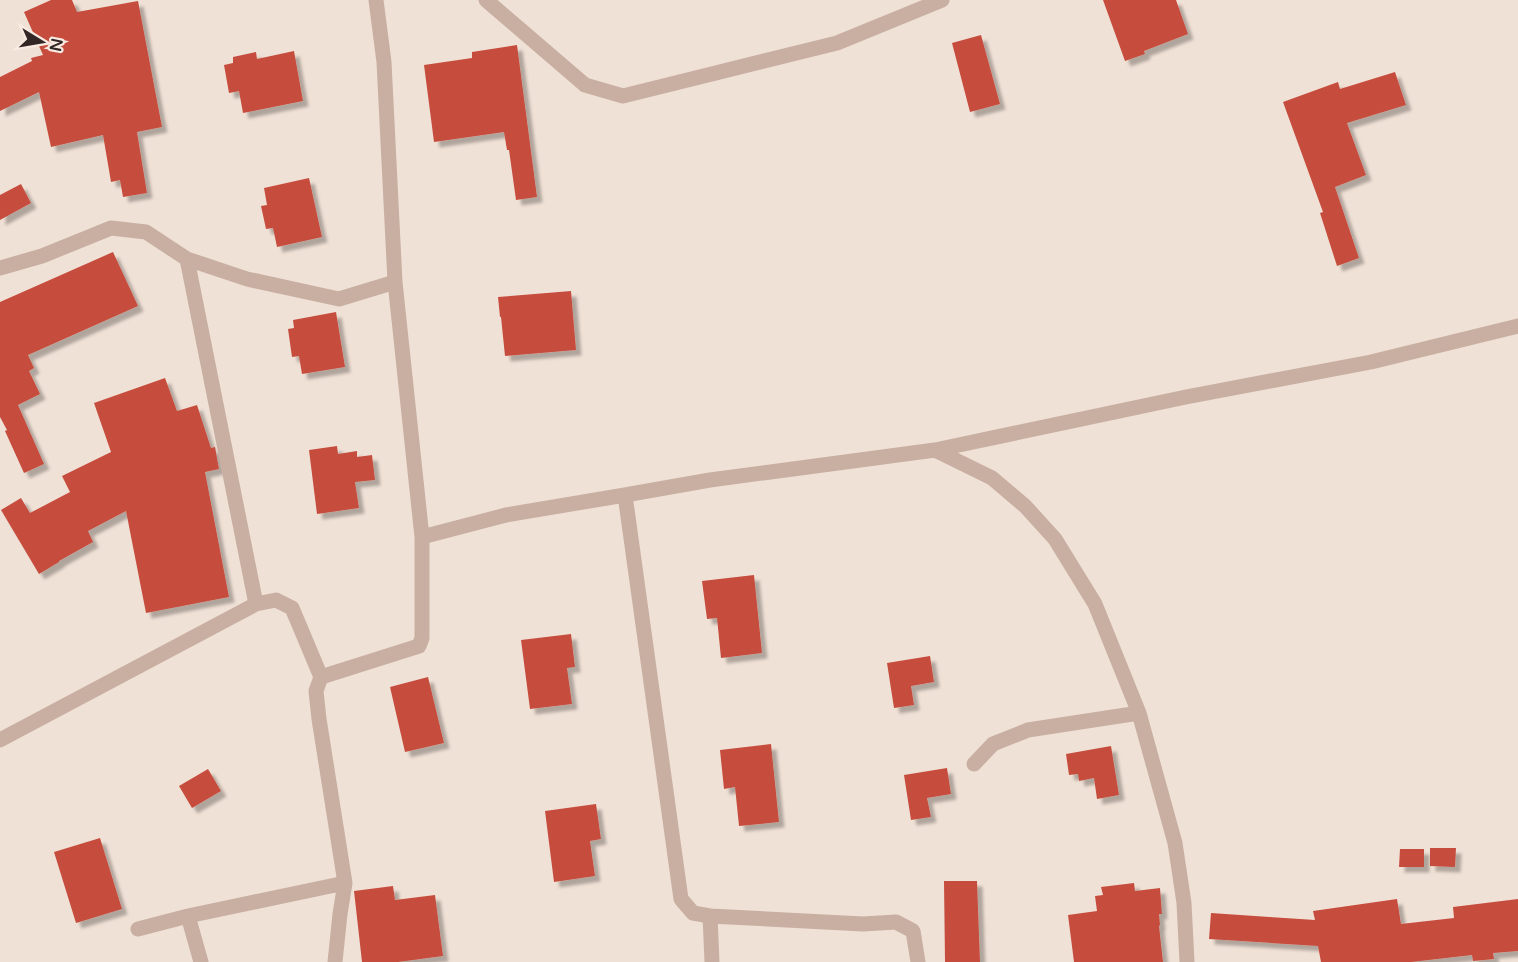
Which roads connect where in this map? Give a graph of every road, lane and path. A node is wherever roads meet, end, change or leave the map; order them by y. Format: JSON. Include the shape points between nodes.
{"nodes":[{"id":1,"x":376,"y":0,"type":"edge"},
{"id":2,"x":486,"y":0,"type":"edge"},
{"id":3,"x":942,"y":0,"type":"edge"},
{"id":4,"x":187,"y":258,"type":"junction"},
{"id":5,"x":0,"y":268,"type":"edge"},
{"id":6,"x":395,"y":282,"type":"junction"},
{"id":7,"x":1518,"y":326,"type":"edge"},
{"id":8,"x":934,"y":450,"type":"junction"},
{"id":9,"x":625,"y":495,"type":"junction"},
{"id":10,"x":422,"y":537,"type":"junction"},
{"id":11,"x":256,"y":604,"type":"junction"},
{"id":12,"x":321,"y":677,"type":"junction"},
{"id":13,"x":1139,"y":713,"type":"junction"},
{"id":14,"x":0,"y":740,"type":"edge"},
{"id":15,"x":974,"y":764,"type":"dead end"},
{"id":16,"x":345,"y":883,"type":"junction"},
{"id":17,"x":188,"y":916,"type":"junction"},
{"id":18,"x":710,"y":916,"type":"junction"},
{"id":19,"x":138,"y":929,"type":"dead end"},
{"id":20,"x":201,"y":962,"type":"edge"},
{"id":21,"x":335,"y":962,"type":"edge"},
{"id":22,"x":712,"y":962,"type":"edge"},
{"id":23,"x":918,"y":962,"type":"edge"},
{"id":24,"x":1187,"y":962,"type":"edge"}],
"edges":[{"from":1,"to":6,"type":"street","via":[[384,62]]},
{"from":2,"to":3,"type":"street","via":[[585,85],[623,96],[837,43]]},
{"from":4,"to":5,"type":"street","via":[[146,232],[111,228]]},
{"from":4,"to":6,"type":"street","via":[[247,279],[339,299]]},
{"from":4,"to":11,"type":"street"},
{"from":6,"to":10,"type":"street"},
{"from":7,"to":8,"type":"street","via":[[1371,362]]},
{"from":8,"to":9,"type":"street"},
{"from":8,"to":13,"type":"street","via":[[992,478],[1055,539],[1095,604]]},
{"from":9,"to":10,"type":"street","via":[[506,516]]},
{"from":9,"to":18,"type":"street","via":[[681,899],[693,913]]},
{"from":10,"to":12,"type":"street","via":[[419,646]]},
{"from":11,"to":12,"type":"street","via":[[276,600],[292,608]]},
{"from":11,"to":14,"type":"street"},
{"from":12,"to":16,"type":"street","via":[[316,692],[319,719]]},
{"from":13,"to":15,"type":"street","via":[[1028,730],[993,744]]},
{"from":13,"to":24,"type":"street","via":[[1175,843]]},
{"from":16,"to":17,"type":"street"},
{"from":16,"to":21,"type":"street"},
{"from":17,"to":19,"type":"street"},
{"from":17,"to":20,"type":"street"},
{"from":18,"to":22,"type":"street"},
{"from":18,"to":23,"type":"street","via":[[863,924],[896,922],[913,931]]}]}
